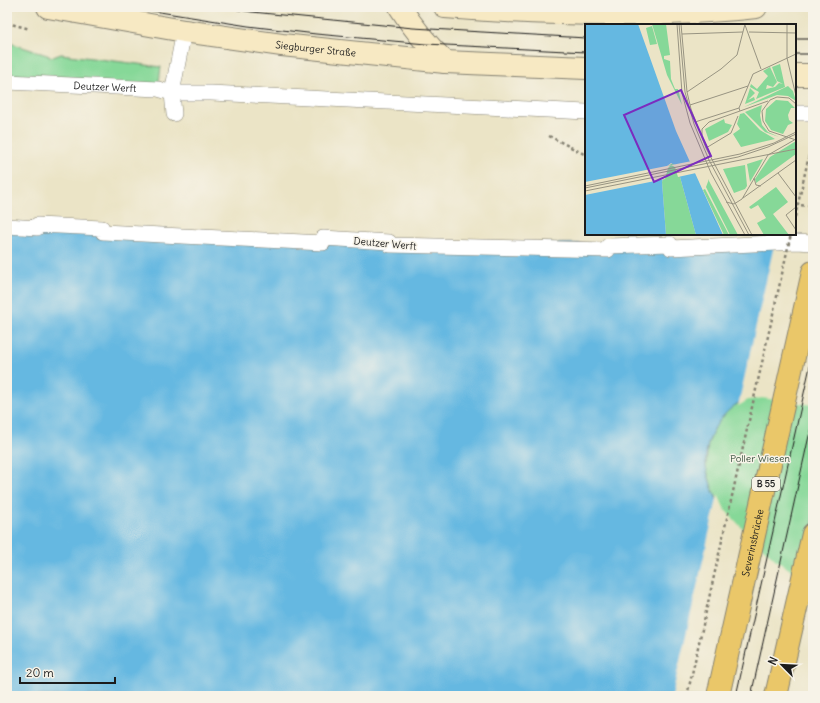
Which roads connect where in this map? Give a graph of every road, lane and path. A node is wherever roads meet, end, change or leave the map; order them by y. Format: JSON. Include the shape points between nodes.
{"nodes":[{"id":1,"x":48,"y":7,"type":"edge"},
{"id":2,"x":400,"y":7,"type":"edge"},
{"id":3,"x":445,"y":7,"type":"edge"},
{"id":4,"x":756,"y":7,"type":"edge"},
{"id":5,"x":184,"y":31,"type":"junction"},
{"id":6,"x":445,"y":62,"type":"junction"},
{"id":7,"x":585,"y":68,"type":"edge"},
{"id":8,"x":796,"y":75,"type":"edge"},
{"id":9,"x":813,"y":75,"type":"edge"},
{"id":10,"x":7,"y":82,"type":"edge"},
{"id":11,"x":172,"y":93,"type":"junction"},
{"id":12,"x":585,"y":112,"type":"edge"},
{"id":13,"x":796,"y":113,"type":"edge"},
{"id":14,"x":813,"y":113,"type":"edge"},
{"id":15,"x":174,"y":114,"type":"dead end"},
{"id":16,"x":813,"y":138,"type":"edge"},
{"id":17,"x":796,"y":205,"type":"edge"},
{"id":18,"x":813,"y":206,"type":"edge"},
{"id":19,"x":796,"y":213,"type":"edge"},
{"id":20,"x":7,"y":226,"type":"edge"},
{"id":21,"x":791,"y":235,"type":"edge"},
{"id":22,"x":813,"y":243,"type":"edge"},
{"id":23,"x":813,"y":272,"type":"edge"},
{"id":24,"x":813,"y":534,"type":"edge"},
{"id":25,"x":687,"y":696,"type":"edge"},
{"id":26,"x":718,"y":696,"type":"edge"},
{"id":27,"x":776,"y":696,"type":"edge"}],
"edges":[{"from":1,"to":5,"type":"main road","name":"Siegburger Straße"},
{"from":2,"to":6,"type":"main road","via":[[418,34]]},
{"from":3,"to":4,"type":"main road","via":[[592,13],[710,12]]},
{"from":5,"to":6,"type":"main road","name":"Siegburger Straße","via":[[282,45]]},
{"from":5,"to":11,"type":"lane"},
{"from":6,"to":7,"type":"main road","name":"Siegburger Straße"},
{"from":8,"to":9,"type":"main road"},
{"from":10,"to":11,"type":"lane","name":"Deutzer Werft","via":[[158,89]]},
{"from":11,"to":12,"type":"lane","name":"Deutzer Werft"},
{"from":11,"to":15,"type":"lane"},
{"from":13,"to":14,"type":"lane"},
{"from":16,"to":19,"type":"path","bridge":true},
{"from":17,"to":18,"type":"path"},
{"from":20,"to":22,"type":"lane","name":"Deutzer Werft","via":[[102,228],[103,232],[323,242],[323,238],[389,242],[390,245],[608,250],[608,246],[670,244],[671,248]]},
{"from":21,"to":25,"type":"path","bridge":true},
{"from":23,"to":26,"type":"main road","name":"Severinsbrücke","number":"B 55"},
{"from":24,"to":27,"type":"main road"}]}
